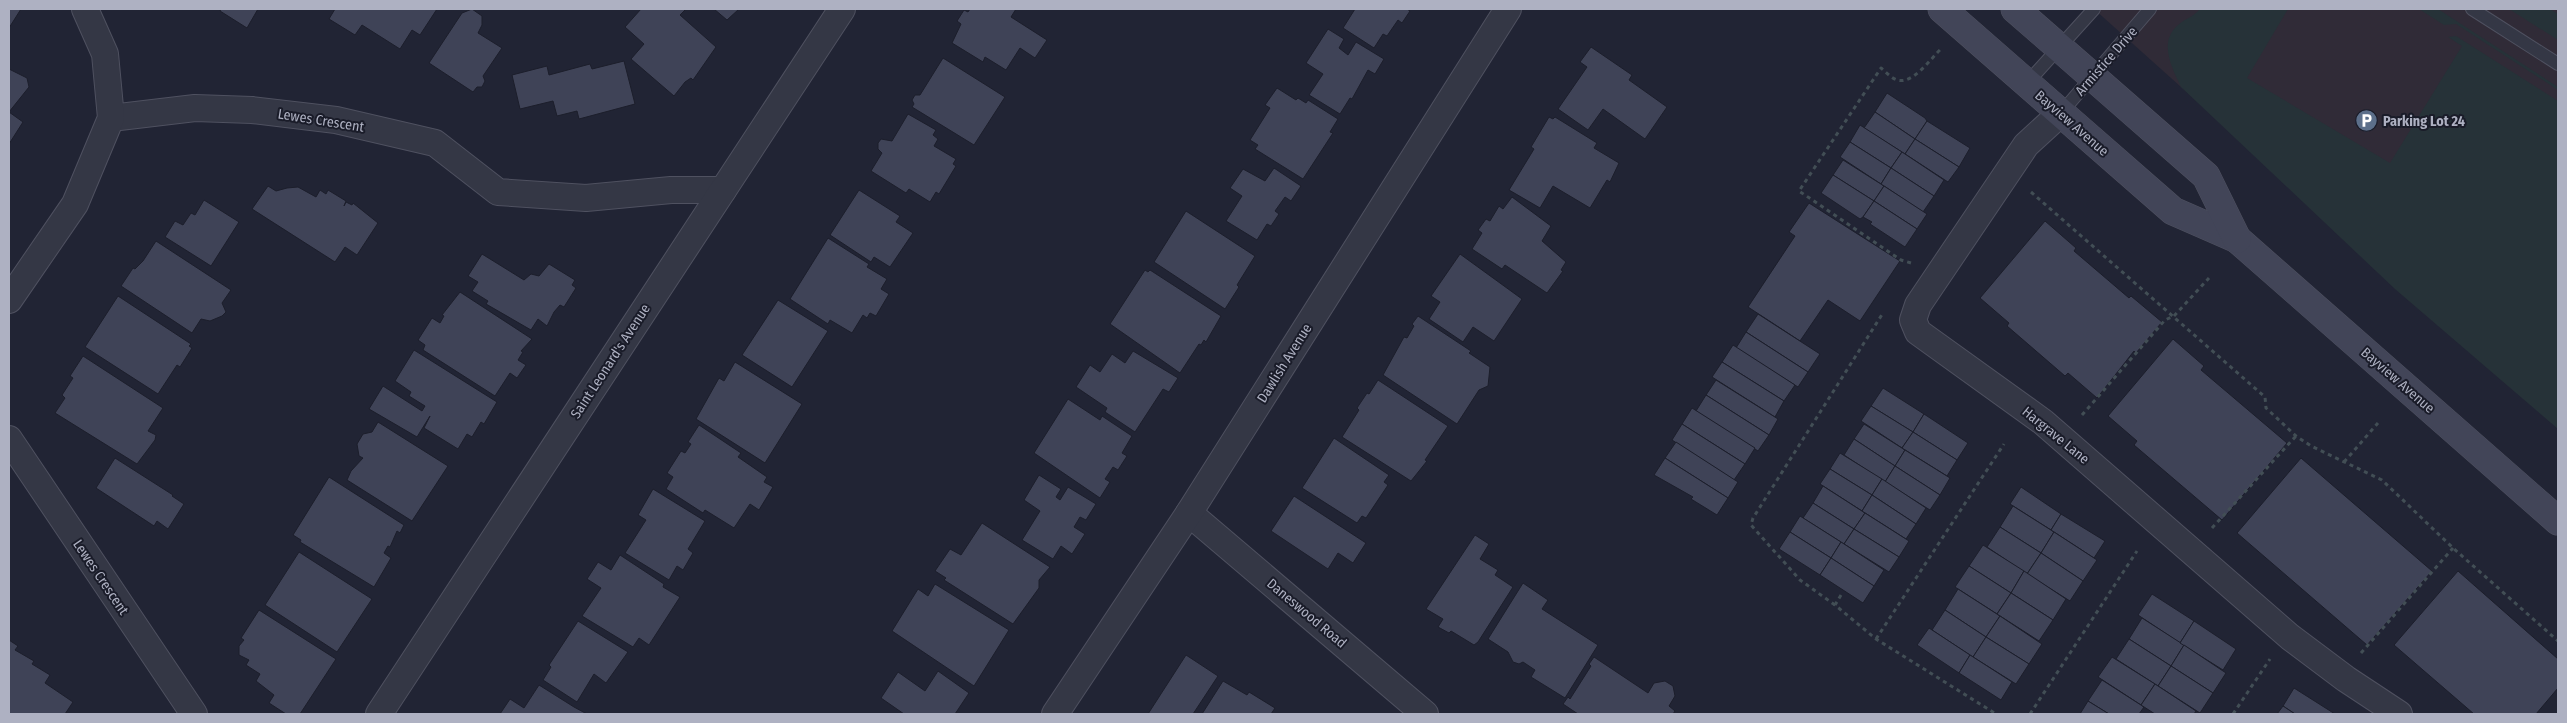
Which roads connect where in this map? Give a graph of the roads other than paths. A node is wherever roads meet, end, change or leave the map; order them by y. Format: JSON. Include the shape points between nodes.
{"nodes":[{"id":1,"x":85,"y":9,"type":"edge"},
{"id":2,"x":842,"y":9,"type":"edge"},
{"id":3,"x":1508,"y":9,"type":"edge"},
{"id":4,"x":1942,"y":9,"type":"edge"},
{"id":5,"x":2015,"y":9,"type":"edge"},
{"id":6,"x":2094,"y":9,"type":"edge"},
{"id":7,"x":2150,"y":9,"type":"edge"},
{"id":8,"x":2472,"y":9,"type":"edge"},
{"id":9,"x":2059,"y":47,"type":"junction"},
{"id":10,"x":2558,"y":64,"type":"edge"},
{"id":11,"x":2092,"y":76,"type":"junction"},
{"id":12,"x":2027,"y":83,"type":"junction"},
{"id":13,"x":2061,"y":113,"type":"junction"},
{"id":14,"x":111,"y":118,"type":"junction"},
{"id":15,"x":723,"y":190,"type":"junction"},
{"id":16,"x":2237,"y":239,"type":"junction"},
{"id":17,"x":9,"y":300,"type":"edge"},
{"id":18,"x":9,"y":439,"type":"edge"},
{"id":19,"x":1189,"y":513,"type":"junction"},
{"id":20,"x":2558,"y":521,"type":"edge"},
{"id":21,"x":194,"y":714,"type":"edge"},
{"id":22,"x":379,"y":714,"type":"edge"},
{"id":23,"x":1055,"y":714,"type":"edge"},
{"id":24,"x":1425,"y":714,"type":"edge"},
{"id":25,"x":2399,"y":714,"type":"edge"}],
"edges":[{"from":1,"to":14,"type":"street","via":[[105,54]]},
{"from":2,"to":15,"type":"street","name":"Saint Leonard's Avenue"},
{"from":3,"to":19,"type":"street","name":"Dawlish Avenue"},
{"from":4,"to":12,"type":"main road","name":"Bayview Avenue"},
{"from":5,"to":9,"type":"main road","name":"Bayview Avenue"},
{"from":6,"to":9,"type":"lane"},
{"from":7,"to":11,"type":"lane","name":"Armistice Drive"},
{"from":8,"to":10,"type":"lane"},
{"from":9,"to":11,"type":"main road","name":"Bayview Avenue"},
{"from":9,"to":12,"type":"lane"},
{"from":11,"to":13,"type":"lane","name":"Armistice Drive"},
{"from":11,"to":16,"type":"main road","name":"Bayview Avenue","via":[[2206,176]]},
{"from":12,"to":13,"type":"main road","name":"Bayview Avenue"},
{"from":13,"to":16,"type":"main road","name":"Bayview Avenue","via":[[2173,211]]},
{"from":13,"to":25,"type":"street","name":"Hargrave Lane","via":[[2026,145],[1918,305],[1913,320],[1918,332],[2043,422],[2290,637]]},
{"from":14,"to":15,"type":"street","name":"Lewes Crescent","via":[[195,108],[252,110],[336,120],[435,144],[498,192],[586,198],[670,190]]},
{"from":14,"to":17,"type":"street","via":[[75,204]]},
{"from":15,"to":22,"type":"street","name":"Saint Leonard's Avenue"},
{"from":16,"to":20,"type":"main road","name":"Bayview Avenue"},
{"from":18,"to":21,"type":"street","name":"Lewes Crescent"},
{"from":19,"to":23,"type":"street","name":"Dawlish Avenue"},
{"from":19,"to":24,"type":"street","name":"Daneswood Road"}]}
